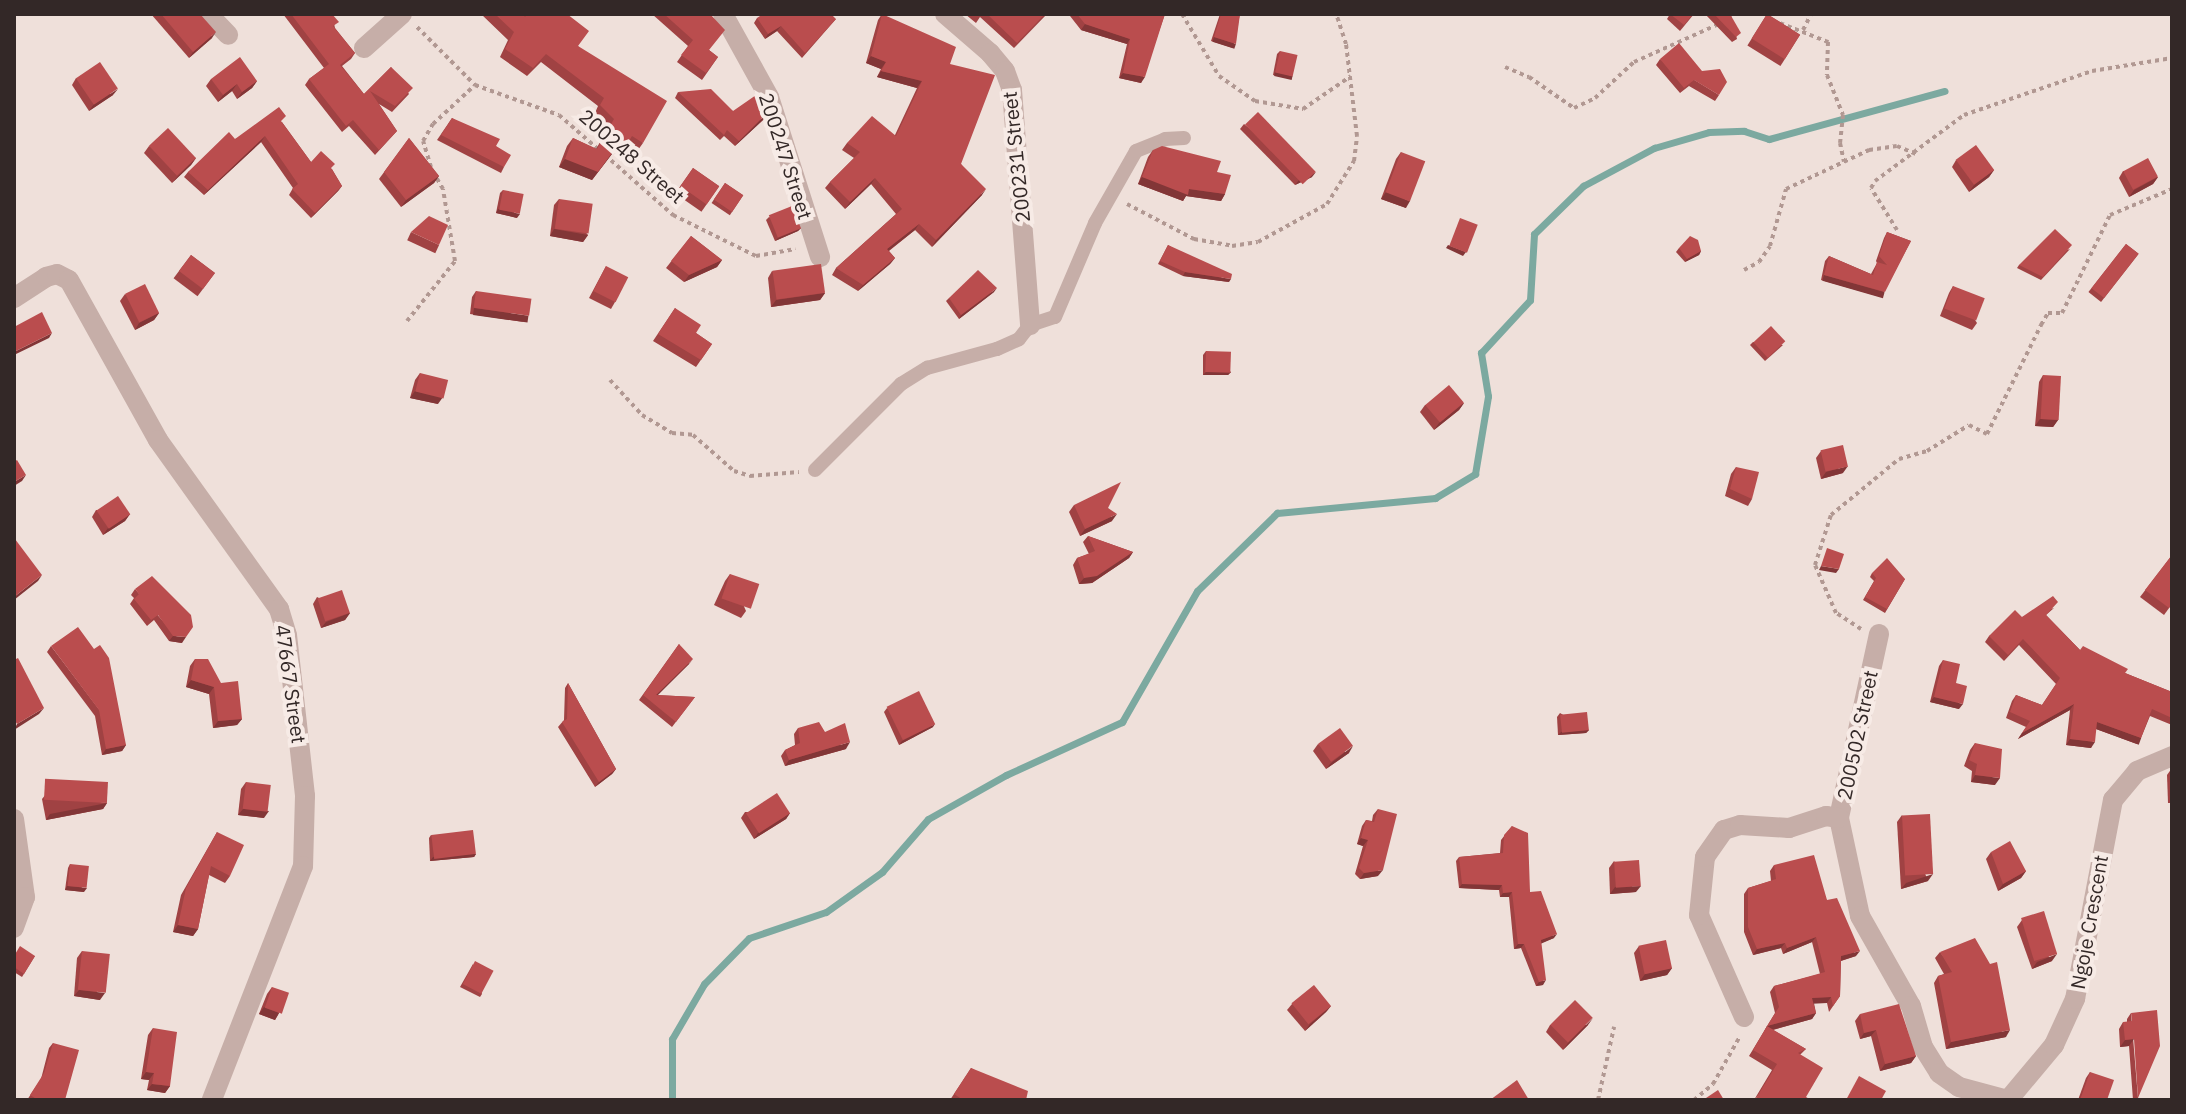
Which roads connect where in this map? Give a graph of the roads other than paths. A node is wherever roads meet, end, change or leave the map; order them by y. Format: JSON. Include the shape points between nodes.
{"nodes":[{"id":1,"x":208,"y":14,"type":"edge"},
{"id":2,"x":723,"y":14,"type":"edge"},
{"id":3,"x":945,"y":14,"type":"edge"},
{"id":4,"x":408,"y":19,"type":"edge"},
{"id":5,"x":228,"y":35,"type":"dead end"},
{"id":6,"x":364,"y":48,"type":"dead end"},
{"id":7,"x":1184,"y":138,"type":"dead end"},
{"id":8,"x":818,"y":251,"type":"road end"},
{"id":9,"x":14,"y":298,"type":"edge"},
{"id":10,"x":1030,"y":325,"type":"junction"},
{"id":11,"x":815,"y":470,"type":"road end"},
{"id":12,"x":1879,"y":634,"type":"road end"},
{"id":13,"x":2172,"y":756,"type":"edge"},
{"id":14,"x":1839,"y":818,"type":"junction"},
{"id":15,"x":14,"y":819,"type":"edge"},
{"id":16,"x":14,"y":928,"type":"edge"},
{"id":17,"x":1744,"y":1017,"type":"road end"},
{"id":18,"x":212,"y":1100,"type":"edge"},
{"id":19,"x":2008,"y":1100,"type":"edge"}],
"edges":[{"from":1,"to":5,"type":"street"},
{"from":2,"to":8,"type":"street","name":"200247 Street","via":[[769,97]]},
{"from":3,"to":10,"type":"street","name":"200231 Street","via":[[990,53],[1012,90]]},
{"from":4,"to":6,"type":"street"},
{"from":7,"to":10,"type":"lane","via":[[1165,139],[1136,151],[1105,207],[1062,307],[1055,317]]},
{"from":9,"to":18,"type":"street","name":"47667 Street","via":[[46,277],[57,274],[69,280],[158,440],[279,609],[287,635],[305,796],[303,866]]},
{"from":10,"to":11,"type":"lane","via":[[1019,339],[927,368],[901,384]]},
{"from":12,"to":14,"type":"street","name":"200502 Street"},
{"from":13,"to":19,"type":"street","name":"Ngoje Crescent","via":[[2137,771],[2113,800],[2072,1008],[2054,1045]]},
{"from":14,"to":17,"type":"street","via":[[1826,816],[1789,828],[1740,825],[1724,830],[1705,857],[1699,915]]},
{"from":14,"to":19,"type":"street","name":"200502 Street","via":[[1863,924],[1911,1006],[1930,1061],[1959,1087]]},
{"from":15,"to":16,"type":"street","via":[[25,897]]}]}
